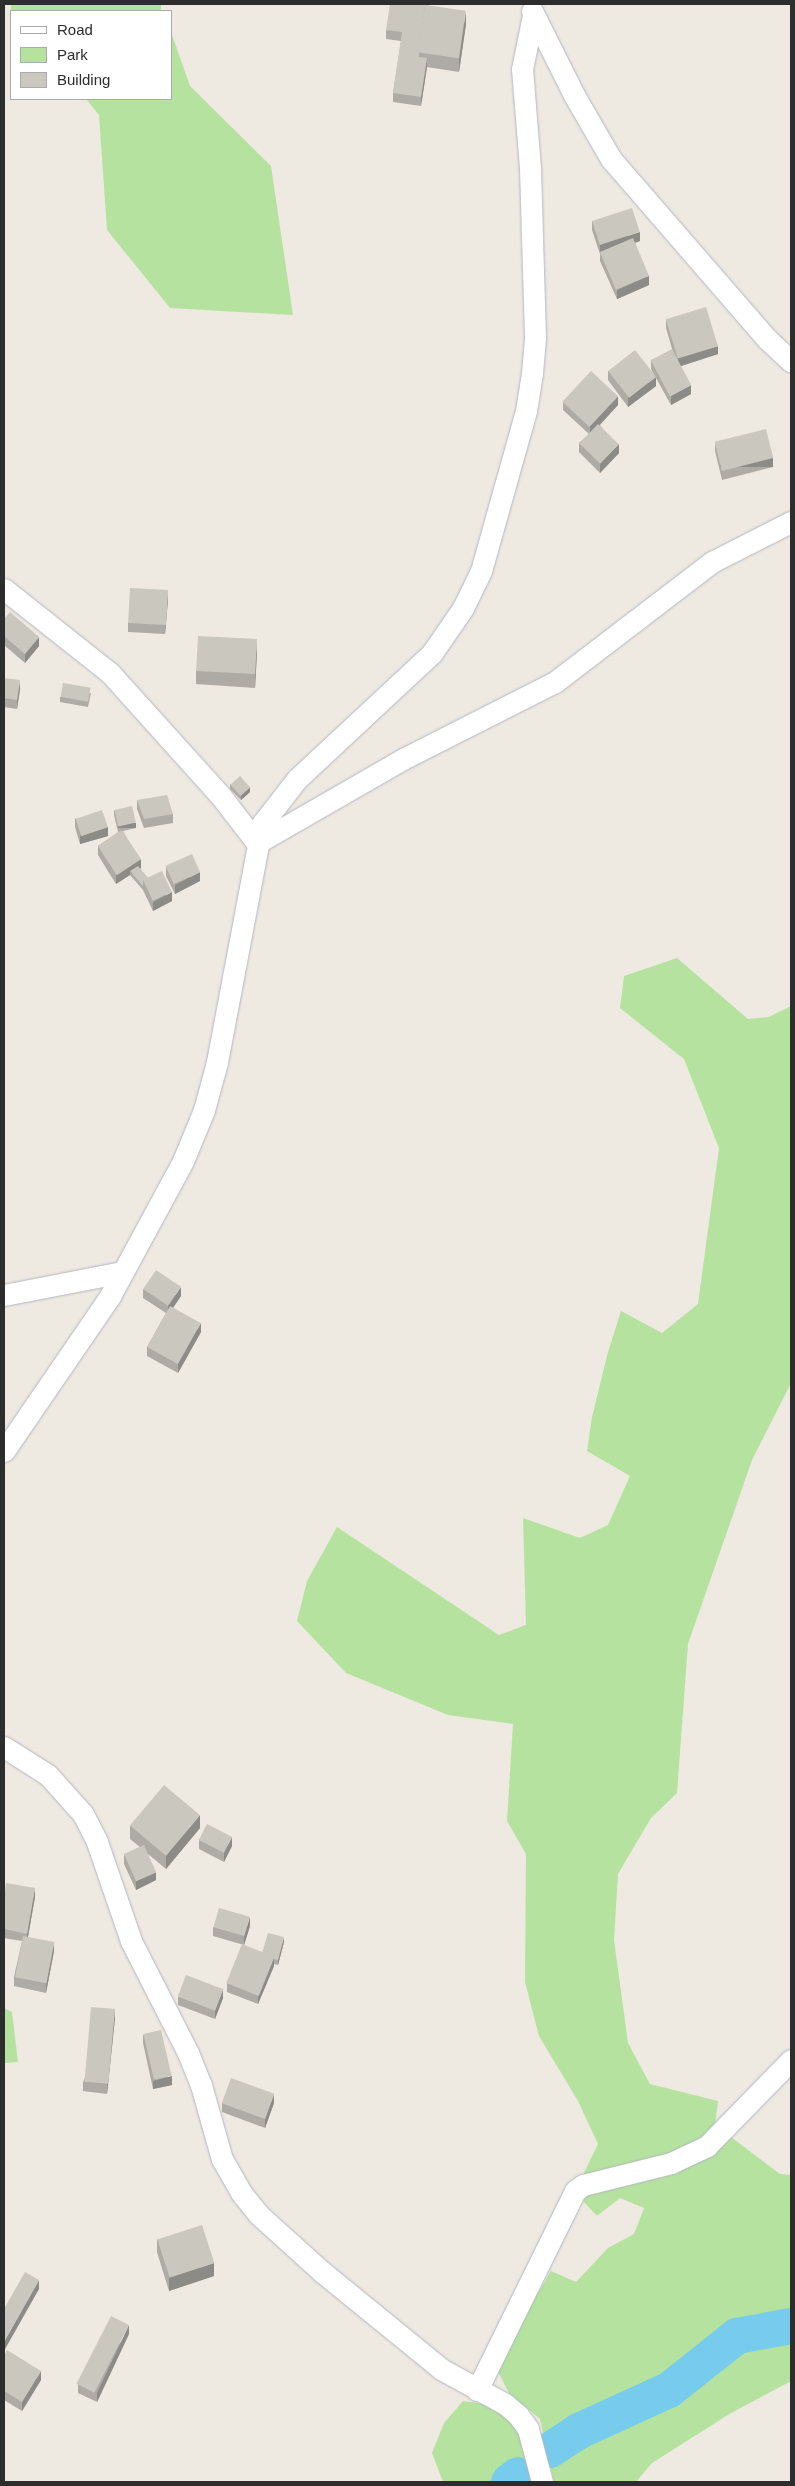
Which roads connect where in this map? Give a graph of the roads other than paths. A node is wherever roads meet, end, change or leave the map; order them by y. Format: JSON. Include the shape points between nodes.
{"nodes":[{"id":1,"x":531,"y":10,"type":"edge"},
{"id":2,"x":791,"y":361,"type":"edge"},
{"id":3,"x":791,"y":522,"type":"edge"},
{"id":4,"x":4,"y":589,"type":"edge"},
{"id":5,"x":257,"y":843,"type":"junction"},
{"id":6,"x":122,"y":1272,"type":"junction"},
{"id":7,"x":4,"y":1295,"type":"edge"},
{"id":8,"x":4,"y":1452,"type":"edge"},
{"id":9,"x":4,"y":1747,"type":"edge"},
{"id":10,"x":791,"y":2060,"type":"edge"},
{"id":11,"x":477,"y":2390,"type":"junction"},
{"id":12,"x":542,"y":2482,"type":"edge"}],
"edges":[{"from":1,"to":2,"type":"street","via":[[611,159],[760,331]]},
{"from":1,"to":5,"type":"street","via":[[522,69],[530,168],[535,337],[532,374],[526,411],[481,571],[463,608],[432,653],[282,794],[262,824]]},
{"from":3,"to":5,"type":"street","via":[[712,562],[555,682],[403,760]]},
{"from":4,"to":5,"type":"street","via":[[110,673],[220,795]]},
{"from":5,"to":6,"type":"street","via":[[228,1005],[204,1110],[183,1161]]},
{"from":6,"to":7,"type":"street"},
{"from":6,"to":8,"type":"street","via":[[97,1316]]},
{"from":9,"to":11,"type":"street","via":[[48,1775],[83,1814],[97,1842],[131,1941],[202,2085],[222,2159],[242,2194],[258,2214],[321,2271],[441,2369]]},
{"from":10,"to":11,"type":"street","via":[[707,2146],[671,2163],[583,2185],[575,2191]]},
{"from":11,"to":12,"type":"street","via":[[505,2404],[528,2429]]}]}
